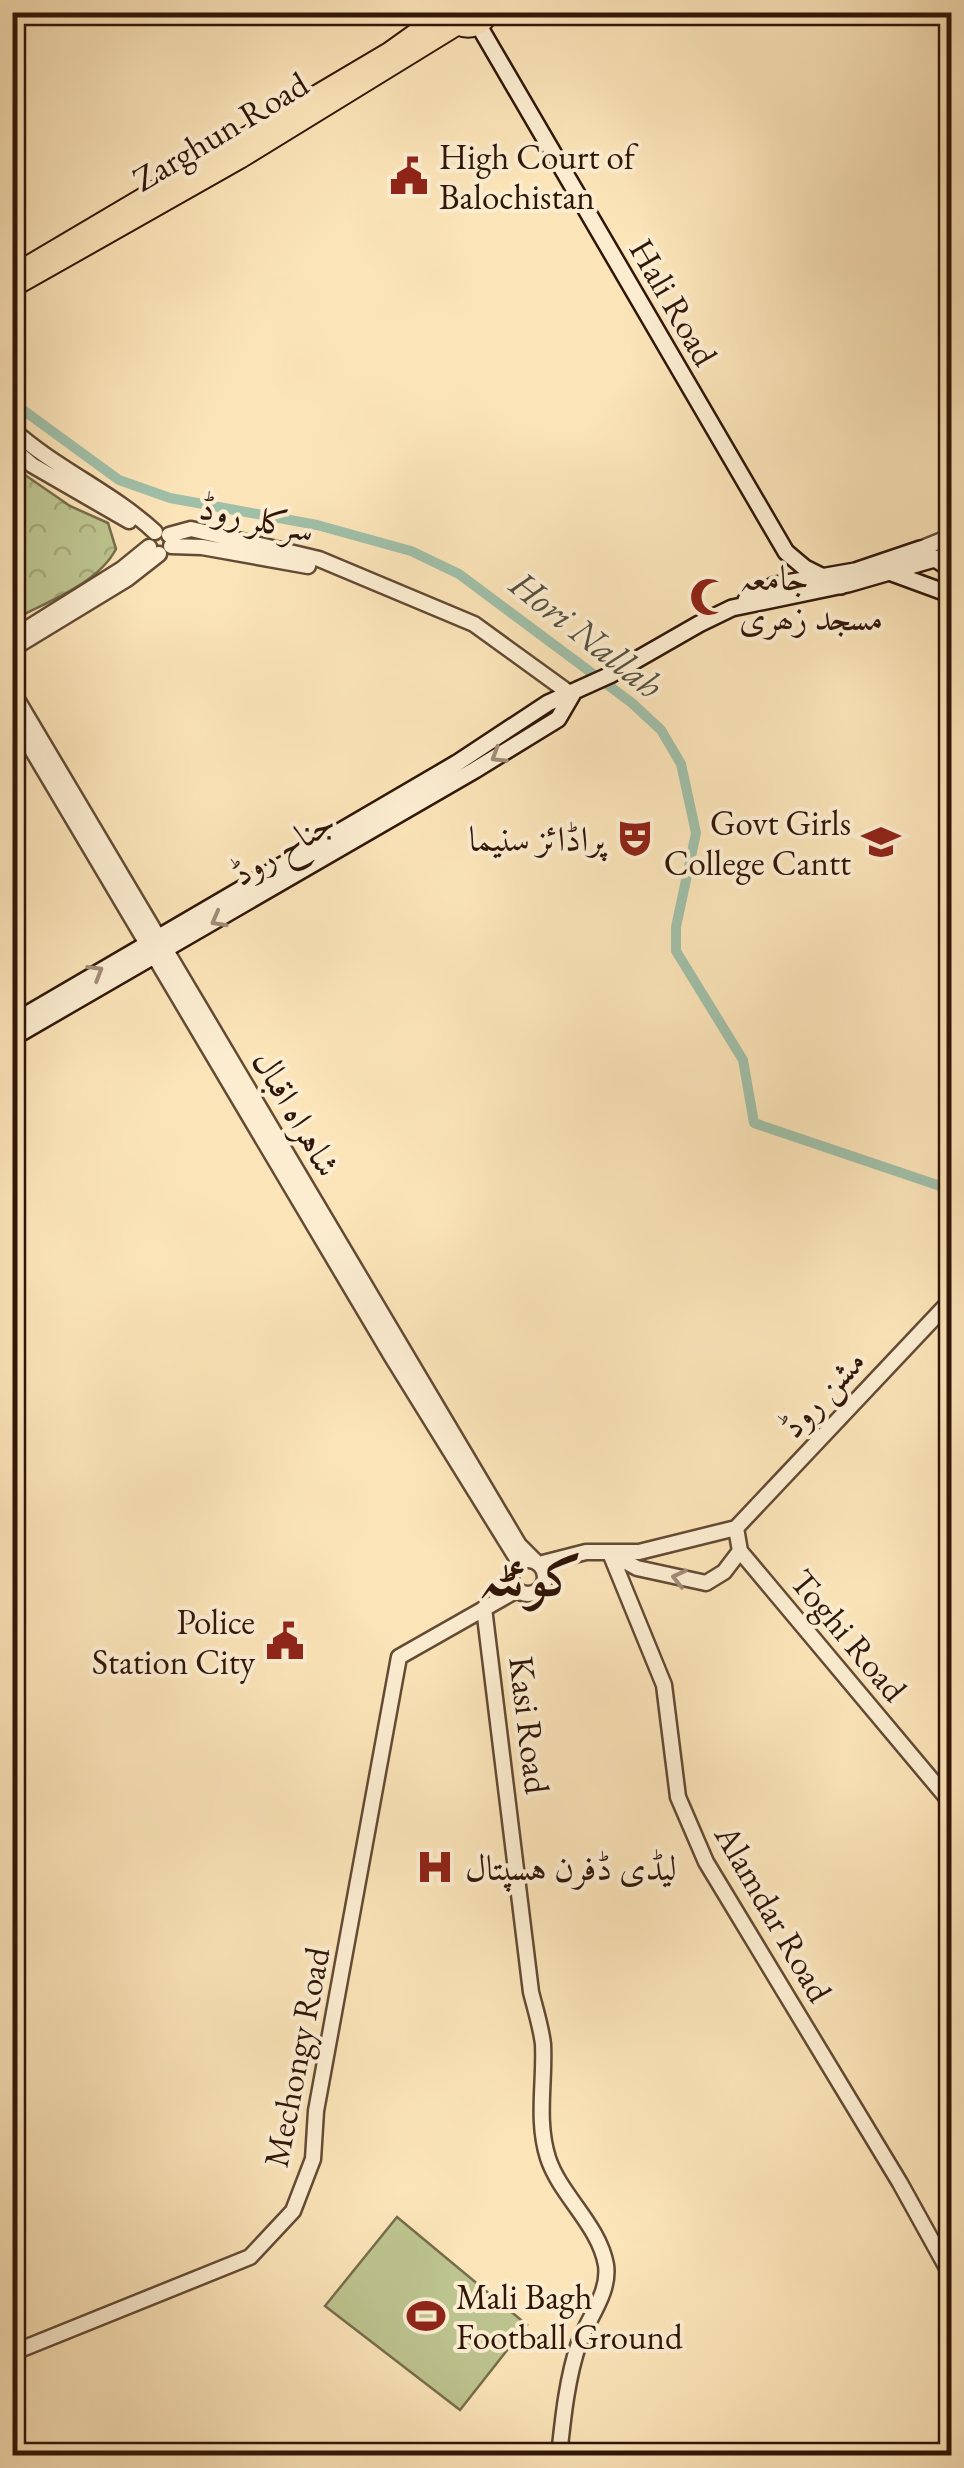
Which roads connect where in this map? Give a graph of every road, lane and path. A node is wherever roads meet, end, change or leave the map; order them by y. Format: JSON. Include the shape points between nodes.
{"nodes":[{"id":1,"x":450,"y":17,"type":"edge"},
{"id":2,"x":484,"y":19,"type":"edge"},
{"id":3,"x":284,"y":123,"type":"junction"},
{"id":4,"x":12,"y":274,"type":"edge"},
{"id":5,"x":12,"y":288,"type":"edge"},
{"id":6,"x":12,"y":429,"type":"edge"},
{"id":7,"x":12,"y":448,"type":"edge"},
{"id":8,"x":130,"y":510,"type":"junction"},
{"id":9,"x":191,"y":529,"type":"junction"},
{"id":10,"x":952,"y":536,"type":"edge"},
{"id":11,"x":158,"y":542,"type":"junction"},
{"id":12,"x":920,"y":549,"type":"junction"},
{"id":13,"x":786,"y":552,"type":"junction"},
{"id":14,"x":945,"y":555,"type":"edge"},
{"id":15,"x":333,"y":568,"type":"junction"},
{"id":16,"x":952,"y":570,"type":"edge"},
{"id":17,"x":892,"y":573,"type":"junction"},
{"id":18,"x":824,"y":576,"type":"junction"},
{"id":19,"x":775,"y":585,"type":"junction"},
{"id":20,"x":841,"y":586,"type":"junction"},
{"id":21,"x":952,"y":595,"type":"edge"},
{"id":22,"x":762,"y":602,"type":"junction"},
{"id":23,"x":732,"y":608,"type":"junction"},
{"id":24,"x":12,"y":638,"type":"edge"},
{"id":25,"x":12,"y":649,"type":"edge"},
{"id":26,"x":12,"y":691,"type":"edge"},
{"id":27,"x":578,"y":692,"type":"junction"},
{"id":28,"x":12,"y":716,"type":"edge"},
{"id":29,"x":157,"y":945,"type":"junction"},
{"id":30,"x":12,"y":1022,"type":"edge"},
{"id":31,"x":12,"y":1038,"type":"edge"},
{"id":32,"x":952,"y":1299,"type":"edge"},
{"id":33,"x":736,"y":1528,"type":"junction"},
{"id":34,"x":740,"y":1551,"type":"junction"},
{"id":35,"x":610,"y":1553,"type":"junction"},
{"id":36,"x":531,"y":1562,"type":"junction"},
{"id":37,"x":516,"y":1590,"type":"junction"},
{"id":38,"x":484,"y":1608,"type":"junction"},
{"id":39,"x":952,"y":1804,"type":"edge"},
{"id":40,"x":952,"y":2277,"type":"edge"},
{"id":41,"x":12,"y":2353,"type":"edge"},
{"id":42,"x":559,"y":2456,"type":"edge"}],
"edges":[{"from":1,"to":2,"type":"main road","via":[[468,28]]},
{"from":1,"to":3,"type":"main road","name":"Zarghun Road"},
{"from":2,"to":13,"type":"main road","name":"Hali Road"},
{"from":3,"to":4,"type":"main road","name":"Zarghun Road"},
{"from":3,"to":5,"type":"main road","name":"Zarghun Road"},
{"from":6,"to":8,"type":"street","name":"سرکلر روڈ"},
{"from":7,"to":11,"type":"street","name":"سرکلر روڈ"},
{"from":8,"to":9,"type":"street"},
{"from":8,"to":11,"type":"street","name":"سرکلر روڈ"},
{"from":9,"to":11,"type":"street","name":"سرکلر روڈ"},
{"from":9,"to":15,"type":"street","name":"سرکلر روڈ"},
{"from":10,"to":12,"type":"street"},
{"from":11,"to":15,"type":"street","name":"سرکلر روڈ"},
{"from":11,"to":24,"type":"street"},
{"from":11,"to":25,"type":"street","via":[[127,579]]},
{"from":12,"to":14,"type":"main road"},
{"from":12,"to":18,"type":"main road"},
{"from":13,"to":18,"type":"main road","name":"Hali Road"},
{"from":13,"to":19,"type":"main road"},
{"from":14,"to":16,"type":"main road"},
{"from":14,"to":17,"type":"main road","name":"جناح روڈ"},
{"from":15,"to":27,"type":"street","name":"سرکلر روڈ","via":[[453,612]]},
{"from":17,"to":20,"type":"main road","name":"جناح روڈ"},
{"from":17,"to":21,"type":"main road"},
{"from":18,"to":19,"type":"main road"},
{"from":18,"to":20,"type":"main road","name":"Hali Road"},
{"from":19,"to":22,"type":"main road"},
{"from":19,"to":23,"type":"main road"},
{"from":20,"to":22,"type":"main road","name":"جناح روڈ"},
{"from":22,"to":23,"type":"main road","name":"جناح روڈ"},
{"from":23,"to":27,"type":"main road","name":"جناح روڈ"},
{"from":26,"to":29,"type":"street","name":"شاہراہ اقبال"},
{"from":27,"to":29,"type":"main road","name":"جناح روڈ","via":[[558,719],[432,796]]},
{"from":28,"to":29,"type":"street"},
{"from":30,"to":29,"type":"main road","name":"جناح روڈ","one_way":true},
{"from":29,"to":31,"type":"main road","name":"جناح روڈ"},
{"from":29,"to":36,"type":"street","name":"شاہراہ اقبال"},
{"from":29,"to":36,"type":"street","name":"شاہراہ اقبال","via":[[470,1485]]},
{"from":32,"to":33,"type":"street","name":"مشن روڈ"},
{"from":33,"to":34,"type":"street"},
{"from":33,"to":35,"type":"street"},
{"from":34,"to":35,"type":"street","one_way":true,"via":[[706,1583],[637,1568]]},
{"from":34,"to":39,"type":"street","name":"Toghi Road"},
{"from":35,"to":36,"type":"street"},
{"from":35,"to":40,"type":"street","name":"Alamdar Road","via":[[664,1686],[678,1797],[706,1862]]},
{"from":36,"to":37,"type":"street","via":[[511,1576]]},
{"from":36,"to":37,"type":"street","via":[[546,1578],[542,1588],[532,1594]]},
{"from":37,"to":38,"type":"street"},
{"from":38,"to":41,"type":"street","name":"Mechongy Road","via":[[399,1657],[316,2111],[314,2159],[293,2211],[250,2256]]},
{"from":38,"to":42,"type":"street","name":"Kasi Road","via":[[543,2044],[542,2130],[548,2160],[606,2266],[602,2296],[579,2343]]}]}
